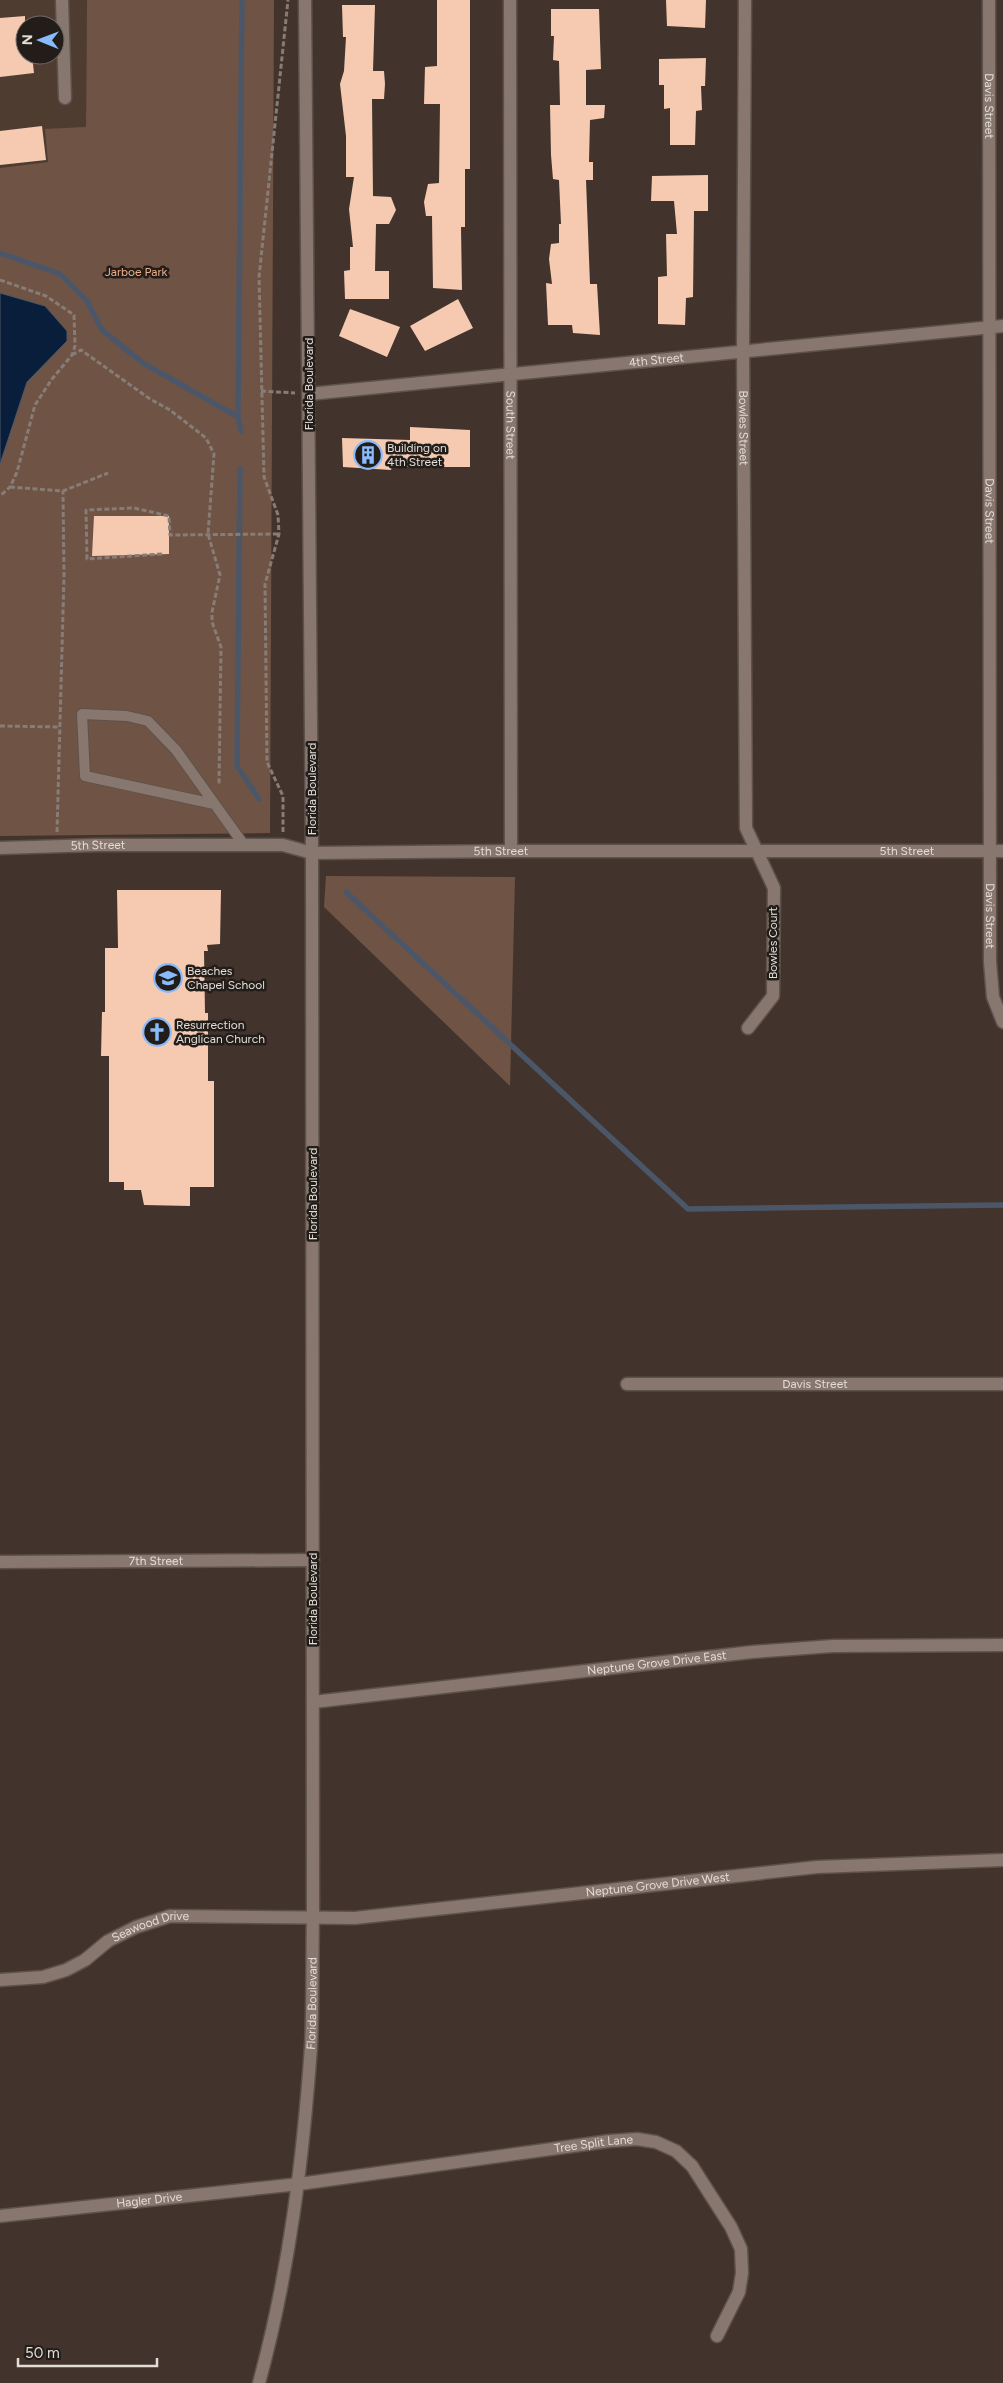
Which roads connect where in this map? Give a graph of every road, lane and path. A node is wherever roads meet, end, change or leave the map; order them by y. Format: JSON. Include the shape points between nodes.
{"nodes":[{"id":1,"x":62,"y":0,"type":"edge"},
{"id":2,"x":288,"y":0,"type":"edge"},
{"id":3,"x":305,"y":0,"type":"edge"},
{"id":4,"x":510,"y":0,"type":"edge"},
{"id":5,"x":745,"y":0,"type":"edge"},
{"id":6,"x":989,"y":0,"type":"edge"},
{"id":7,"x":65,"y":98,"type":"dead end"},
{"id":8,"x":0,"y":280,"type":"edge"},
{"id":9,"x":1003,"y":326,"type":"edge"},
{"id":10,"x":989,"y":328,"type":"junction"},
{"id":11,"x":743,"y":351,"type":"junction"},
{"id":12,"x":72,"y":355,"type":"junction"},
{"id":13,"x":509,"y":373,"type":"junction"},
{"id":14,"x":261,"y":391,"type":"junction"},
{"id":15,"x":309,"y":394,"type":"junction"},
{"id":16,"x":108,"y":472,"type":"dead end"},
{"id":17,"x":10,"y":487,"type":"junction"},
{"id":18,"x":64,"y":491,"type":"junction"},
{"id":19,"x":0,"y":496,"type":"edge"},
{"id":20,"x":208,"y":534,"type":"junction"},
{"id":21,"x":279,"y":534,"type":"junction"},
{"id":22,"x":162,"y":554,"type":"dead end"},
{"id":23,"x":0,"y":726,"type":"edge"},
{"id":24,"x":60,"y":727,"type":"junction"},
{"id":25,"x":216,"y":806,"type":"junction"},
{"id":26,"x":244,"y":845,"type":"junction"},
{"id":27,"x":283,"y":845,"type":"junction"},
{"id":28,"x":57,"y":846,"type":"junction"},
{"id":29,"x":0,"y":848,"type":"edge"},
{"id":30,"x":511,"y":851,"type":"junction"},
{"id":31,"x":758,"y":852,"type":"junction"},
{"id":32,"x":997,"y":852,"type":"edge"},
{"id":33,"x":312,"y":853,"type":"junction"},
{"id":34,"x":1003,"y":1022,"type":"edge"},
{"id":35,"x":748,"y":1028,"type":"dead end"},
{"id":36,"x":627,"y":1384,"type":"dead end"},
{"id":37,"x":1003,"y":1384,"type":"edge"},
{"id":38,"x":313,"y":1560,"type":"junction"},
{"id":39,"x":0,"y":1562,"type":"edge"},
{"id":40,"x":1003,"y":1645,"type":"edge"},
{"id":41,"x":313,"y":1702,"type":"junction"},
{"id":42,"x":1003,"y":1860,"type":"edge"},
{"id":43,"x":313,"y":1918,"type":"junction"},
{"id":44,"x":0,"y":1980,"type":"edge"},
{"id":45,"x":299,"y":2184,"type":"junction"},
{"id":46,"x":0,"y":2216,"type":"edge"},
{"id":47,"x":718,"y":2336,"type":"dead end"},
{"id":48,"x":259,"y":2383,"type":"edge"}],
"edges":[{"from":1,"to":7,"type":"street"},
{"from":2,"to":14,"type":"path","via":[[259,277]]},
{"from":3,"to":15,"type":"street","name":"Florida Boulevard"},
{"from":4,"to":13,"type":"street","name":"South Street"},
{"from":5,"to":11,"type":"street","name":"Bowles Street"},
{"from":6,"to":10,"type":"street","name":"Davis Street"},
{"from":8,"to":12,"type":"path","via":[[46,296],[74,315]]},
{"from":9,"to":10,"type":"street","name":"4th Street"},
{"from":10,"to":11,"type":"street","name":"4th Street"},
{"from":10,"to":32,"type":"street","name":"Davis Street"},
{"from":11,"to":13,"type":"street","name":"4th Street"},
{"from":11,"to":31,"type":"street","name":"Bowles Street","via":[[746,828]]},
{"from":12,"to":17,"type":"path","via":[[34,406]]},
{"from":12,"to":20,"type":"path","via":[[81,350],[94,358],[206,438],[214,454]]},
{"from":13,"to":15,"type":"street","name":"4th Street"},
{"from":13,"to":30,"type":"street","name":"South Street"},
{"from":14,"to":15,"type":"path"},
{"from":14,"to":21,"type":"path","via":[[264,477],[278,515]]},
{"from":15,"to":33,"type":"street","name":"Florida Boulevard"},
{"from":16,"to":18,"type":"path"},
{"from":17,"to":18,"type":"path"},
{"from":17,"to":19,"type":"path"},
{"from":18,"to":24,"type":"path"},
{"from":20,"to":21,"type":"path"},
{"from":20,"to":22,"type":"path","via":[[170,535],[169,516],[134,508],[86,510],[87,559]]},
{"from":20,"to":25,"type":"path","via":[[220,575],[212,612],[221,647]]},
{"from":21,"to":27,"type":"path","via":[[265,584],[267,762],[283,796]]},
{"from":23,"to":24,"type":"path"},
{"from":24,"to":28,"type":"path"},
{"from":25,"to":25,"type":"lane","via":[[176,750],[148,721],[127,716],[82,714],[85,776]]},
{"from":25,"to":26,"type":"lane"},
{"from":26,"to":27,"type":"street","name":"5th Street"},
{"from":26,"to":28,"type":"street","name":"5th Street"},
{"from":27,"to":33,"type":"street","name":"5th Street"},
{"from":28,"to":29,"type":"street","name":"5th Street"},
{"from":30,"to":31,"type":"street","name":"5th Street"},
{"from":30,"to":33,"type":"street","name":"5th Street"},
{"from":31,"to":32,"type":"street","name":"5th Street"},
{"from":31,"to":35,"type":"street","name":"Bowles Court","via":[[774,888],[773,996]]},
{"from":32,"to":34,"type":"street","name":"Davis Street","via":[[990,962],[993,997]]},
{"from":33,"to":38,"type":"street","name":"Florida Boulevard"},
{"from":36,"to":37,"type":"street","name":"Davis Street"},
{"from":38,"to":39,"type":"street","name":"7th Street"},
{"from":38,"to":41,"type":"street","name":"Florida Boulevard"},
{"from":40,"to":41,"type":"street","name":"Neptune Grove Drive East","via":[[833,1646],[752,1652]]},
{"from":41,"to":43,"type":"street","name":"Florida Boulevard"},
{"from":42,"to":43,"type":"street","name":"Neptune Grove Drive West","via":[[816,1867],[355,1918]]},
{"from":43,"to":44,"type":"street","name":"Seawood Drive","via":[[170,1916],[136,1927],[108,1941],[85,1960],[66,1970],[43,1977]]},
{"from":43,"to":45,"type":"street","name":"Florida Boulevard","via":[[311,2044]]},
{"from":45,"to":46,"type":"street","name":"Hagler Drive"},
{"from":45,"to":47,"type":"street","name":"Tree Split Lane","via":[[608,2142],[636,2139],[656,2142],[676,2151],[692,2166],[731,2227],[741,2249],[739,2292]]},
{"from":45,"to":48,"type":"street","name":"Florida Boulevard"}]}
